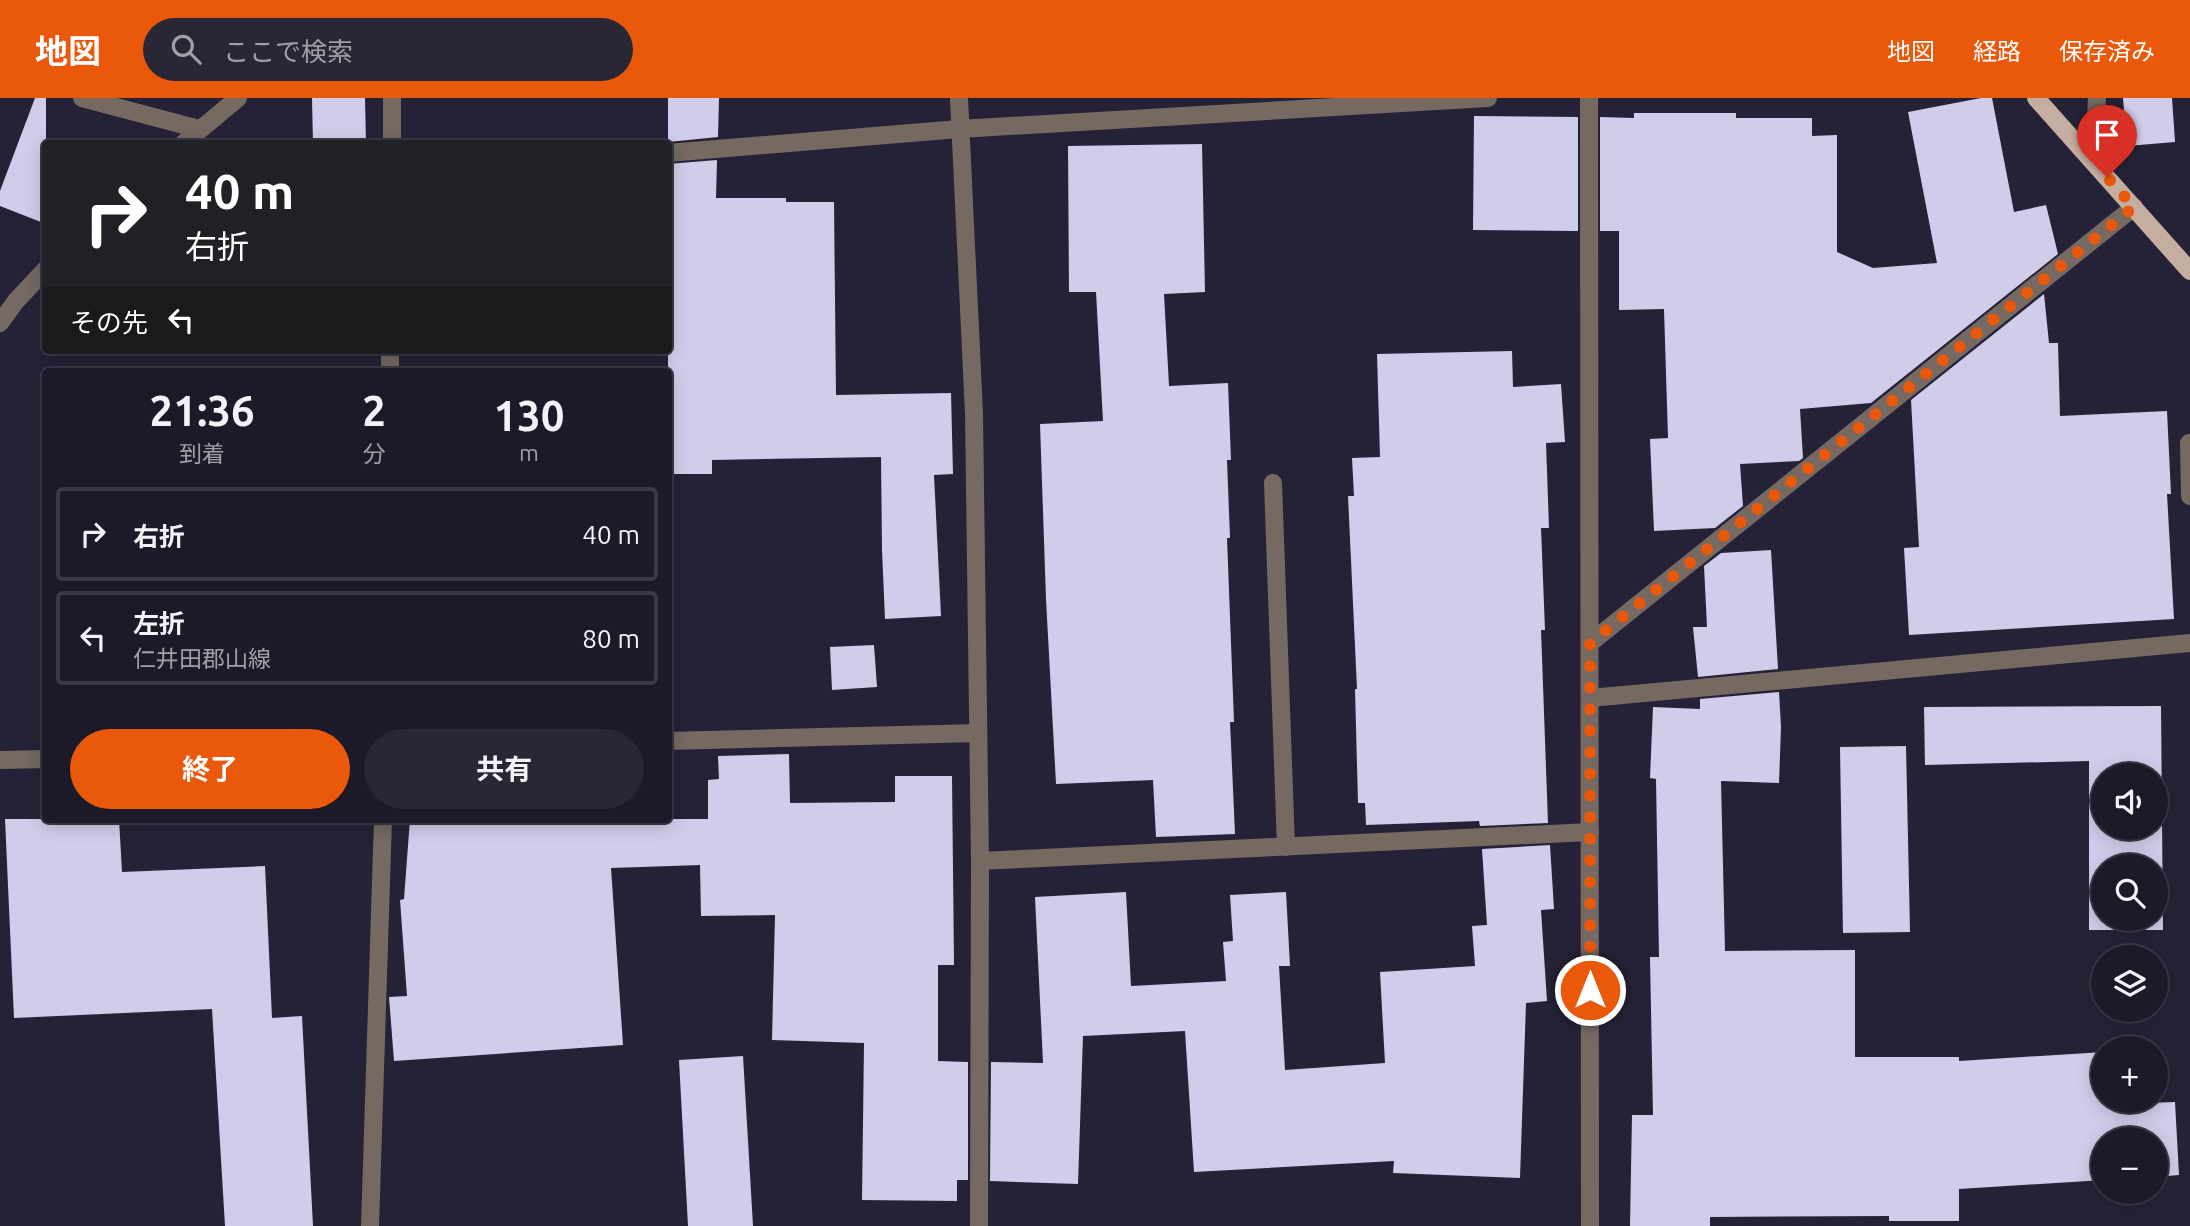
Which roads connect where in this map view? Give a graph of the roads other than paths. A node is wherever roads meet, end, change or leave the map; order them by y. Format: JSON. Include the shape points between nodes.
{"nodes":[{"id":1,"x":82,"y":98,"type":"edge"},
{"id":2,"x":392,"y":98,"type":"edge"},
{"id":3,"x":959,"y":98,"type":"edge"},
{"id":4,"x":1488,"y":98,"type":"edge"},
{"id":5,"x":1589,"y":98,"type":"edge"},
{"id":6,"x":2036,"y":98,"type":"edge"},
{"id":7,"x":2097,"y":98,"type":"edge"},
{"id":8,"x":234,"y":99,"type":"edge"},
{"id":9,"x":200,"y":129,"type":"junction"},
{"id":10,"x":959,"y":129,"type":"junction"},
{"id":11,"x":188,"y":140,"type":"edge"},
{"id":12,"x":392,"y":140,"type":"edge"},
{"id":13,"x":672,"y":153,"type":"edge"},
{"id":14,"x":2094,"y":162,"type":"junction"},
{"id":15,"x":2134,"y":207,"type":"junction"},
{"id":16,"x":2190,"y":271,"type":"edge"},
{"id":17,"x":42,"y":273,"type":"edge"},
{"id":18,"x":0,"y":323,"type":"edge"},
{"id":19,"x":2189,"y":443,"type":"edge"},
{"id":20,"x":1273,"y":482,"type":"dead end"},
{"id":21,"x":2190,"y":496,"type":"edge"},
{"id":22,"x":1590,"y":643,"type":"junction"},
{"id":23,"x":2190,"y":643,"type":"edge"},
{"id":24,"x":1590,"y":698,"type":"junction"},
{"id":25,"x":978,"y":733,"type":"junction"},
{"id":26,"x":672,"y":741,"type":"edge"},
{"id":27,"x":42,"y":758,"type":"edge"},
{"id":28,"x":0,"y":760,"type":"edge"},
{"id":29,"x":383,"y":823,"type":"edge"},
{"id":30,"x":1590,"y":832,"type":"junction"},
{"id":31,"x":1286,"y":847,"type":"junction"},
{"id":32,"x":980,"y":861,"type":"junction"},
{"id":33,"x":370,"y":1226,"type":"edge"},
{"id":34,"x":979,"y":1226,"type":"edge"},
{"id":35,"x":1590,"y":1226,"type":"edge"}],
"edges":[{"from":1,"to":9,"type":"street"},
{"from":2,"to":12,"type":"street"},
{"from":3,"to":10,"type":"street"},
{"from":4,"to":10,"type":"street"},
{"from":5,"to":22,"type":"street"},
{"from":6,"to":14,"type":"main road"},
{"from":7,"to":14,"type":"street"},
{"from":8,"to":9,"type":"street"},
{"from":9,"to":11,"type":"street"},
{"from":10,"to":13,"type":"street"},
{"from":10,"to":25,"type":"street","via":[[974,414]]},
{"from":14,"to":15,"type":"main road"},
{"from":15,"to":16,"type":"main road"},
{"from":15,"to":22,"type":"street"},
{"from":17,"to":18,"type":"street"},
{"from":19,"to":21,"type":"street"},
{"from":20,"to":31,"type":"street"},
{"from":22,"to":24,"type":"street"},
{"from":23,"to":24,"type":"street"},
{"from":24,"to":30,"type":"street"},
{"from":25,"to":26,"type":"street"},
{"from":25,"to":32,"type":"street"},
{"from":27,"to":28,"type":"street"},
{"from":29,"to":33,"type":"street"},
{"from":30,"to":31,"type":"street"},
{"from":30,"to":35,"type":"street"},
{"from":31,"to":32,"type":"street"},
{"from":32,"to":34,"type":"street"}]}
